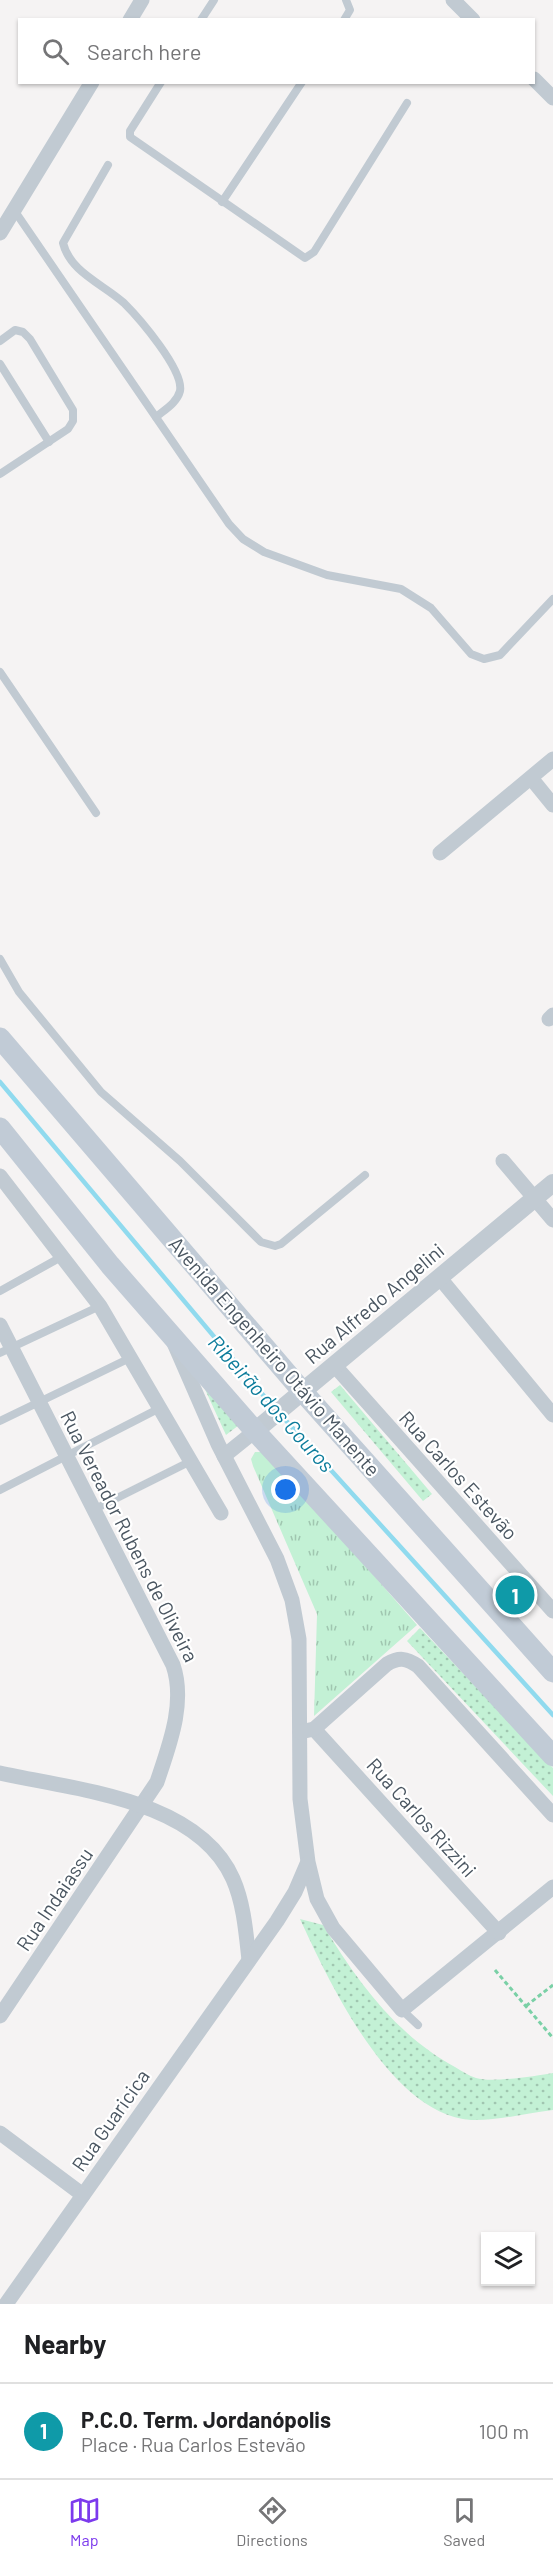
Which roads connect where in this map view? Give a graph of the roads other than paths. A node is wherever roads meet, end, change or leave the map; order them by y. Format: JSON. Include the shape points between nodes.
{"nodes":[{"id":1,"x":142,"y":0,"type":"edge"},
{"id":2,"x":214,"y":0,"type":"edge"},
{"id":3,"x":346,"y":0,"type":"edge"},
{"id":4,"x":453,"y":0,"type":"edge"},
{"id":5,"x":131,"y":18,"type":"edge"},
{"id":6,"x":202,"y":18,"type":"edge"},
{"id":7,"x":345,"y":18,"type":"edge"},
{"id":8,"x":471,"y":18,"type":"edge"},
{"id":9,"x":535,"y":80,"type":"edge"},
{"id":10,"x":91,"y":84,"type":"edge"},
{"id":11,"x":160,"y":84,"type":"edge"},
{"id":12,"x":301,"y":84,"type":"edge"},
{"id":13,"x":553,"y":98,"type":"edge"},
{"id":14,"x":407,"y":103,"type":"dead end"},
{"id":15,"x":108,"y":165,"type":"dead end"},
{"id":16,"x":222,"y":202,"type":"junction"},
{"id":17,"x":14,"y":210,"type":"junction"},
{"id":18,"x":0,"y":233,"type":"edge"},
{"id":19,"x":0,"y":341,"type":"edge"},
{"id":20,"x":0,"y":364,"type":"edge"},
{"id":21,"x":156,"y":417,"type":"junction"},
{"id":22,"x":49,"y":442,"type":"junction"},
{"id":23,"x":0,"y":474,"type":"edge"},
{"id":24,"x":553,"y":599,"type":"edge"},
{"id":25,"x":0,"y":672,"type":"edge"},
{"id":26,"x":553,"y":759,"type":"edge"},
{"id":27,"x":531,"y":778,"type":"junction"},
{"id":28,"x":553,"y":805,"type":"edge"},
{"id":29,"x":96,"y":813,"type":"dead end"},
{"id":30,"x":440,"y":853,"type":"dead end"},
{"id":31,"x":0,"y":959,"type":"edge"},
{"id":32,"x":0,"y":1038,"type":"edge"},
{"id":33,"x":0,"y":1128,"type":"edge"},
{"id":34,"x":503,"y":1161,"type":"dead end"},
{"id":35,"x":365,"y":1175,"type":"dead end"},
{"id":36,"x":0,"y":1176,"type":"edge"},
{"id":37,"x":553,"y":1184,"type":"edge"},
{"id":38,"x":535,"y":1198,"type":"junction"},
{"id":39,"x":553,"y":1220,"type":"edge"},
{"id":40,"x":63,"y":1256,"type":"junction"},
{"id":41,"x":439,"y":1277,"type":"junction"},
{"id":42,"x":0,"y":1291,"type":"edge"},
{"id":43,"x":100,"y":1306,"type":"junction"},
{"id":44,"x":0,"y":1325,"type":"edge"},
{"id":45,"x":171,"y":1335,"type":"junction"},
{"id":46,"x":6,"y":1351,"type":"edge"},
{"id":47,"x":130,"y":1358,"type":"junction"},
{"id":48,"x":334,"y":1366,"type":"junction"},
{"id":49,"x":297,"y":1397,"type":"junction"},
{"id":50,"x":39,"y":1402,"type":"junction"},
{"id":51,"x":160,"y":1408,"type":"junction"},
{"id":52,"x":553,"y":1415,"type":"edge"},
{"id":53,"x":0,"y":1421,"type":"edge"},
{"id":54,"x":260,"y":1427,"type":"junction"},
{"id":55,"x":66,"y":1456,"type":"junction"},
{"id":56,"x":224,"y":1456,"type":"junction"},
{"id":57,"x":191,"y":1461,"type":"junction"},
{"id":58,"x":0,"y":1490,"type":"edge"},
{"id":59,"x":95,"y":1509,"type":"junction"},
{"id":60,"x":221,"y":1513,"type":"dead end"},
{"id":61,"x":553,"y":1611,"type":"edge"},
{"id":62,"x":553,"y":1672,"type":"edge"},
{"id":63,"x":307,"y":1730,"type":"junction"},
{"id":64,"x":553,"y":1756,"type":"edge"},
{"id":65,"x":0,"y":1773,"type":"edge"},
{"id":66,"x":144,"y":1805,"type":"junction"},
{"id":67,"x":553,"y":1815,"type":"edge"},
{"id":68,"x":308,"y":1862,"type":"junction"},
{"id":69,"x":553,"y":1887,"type":"edge"},
{"id":70,"x":285,"y":1909,"type":"junction"},
{"id":71,"x":322,"y":1910,"type":"junction"},
{"id":72,"x":499,"y":1933,"type":"junction"},
{"id":73,"x":249,"y":1960,"type":"junction"},
{"id":74,"x":402,"y":2010,"type":"junction"},
{"id":75,"x":0,"y":2016,"type":"edge"},
{"id":76,"x":418,"y":2025,"type":"dead end"},
{"id":77,"x":0,"y":2133,"type":"edge"},
{"id":78,"x":83,"y":2195,"type":"junction"},
{"id":79,"x":6,"y":2304,"type":"edge"}],
"edges":[{"from":1,"to":5,"type":"street"},
{"from":2,"to":6,"type":"lane"},
{"from":3,"to":7,"type":"lane","via":[[350,10]]},
{"from":4,"to":8,"type":"street"},
{"from":9,"to":13,"type":"street"},
{"from":10,"to":17,"type":"street"},
{"from":11,"to":16,"type":"lane","via":[[130,130],[130,137]]},
{"from":12,"to":16,"type":"lane"},
{"from":14,"to":16,"type":"lane","via":[[310,257],[297,254]]},
{"from":15,"to":21,"type":"lane","via":[[63,243],[74,264],[124,304],[172,363],[180,380],[180,391],[177,399]]},
{"from":17,"to":18,"type":"street"},
{"from":17,"to":21,"type":"lane"},
{"from":19,"to":22,"type":"lane","via":[[15,330],[23,332],[73,410],[68,429]]},
{"from":20,"to":22,"type":"lane"},
{"from":21,"to":24,"type":"lane","via":[[243,539],[264,552],[327,575],[401,589],[431,608],[471,654],[484,659],[500,655]]},
{"from":22,"to":23,"type":"lane"},
{"from":25,"to":29,"type":"lane"},
{"from":26,"to":27,"type":"street"},
{"from":27,"to":28,"type":"street"},
{"from":27,"to":30,"type":"street"},
{"from":31,"to":35,"type":"lane","via":[[19,992],[101,1092],[180,1161],[261,1242],[281,1244]]},
{"from":32,"to":49,"type":"main road","name":"Avenida Engenheiro Otávio Manente"},
{"from":33,"to":45,"type":"main road"},
{"from":34,"to":38,"type":"street"},
{"from":36,"to":40,"type":"street"},
{"from":37,"to":38,"type":"street","name":"Rua Alfredo Angelini"},
{"from":38,"to":39,"type":"street"},
{"from":38,"to":41,"type":"street","name":"Rua Alfredo Angelini"},
{"from":40,"to":42,"type":"lane"},
{"from":40,"to":43,"type":"street"},
{"from":41,"to":48,"type":"street","name":"Rua Alfredo Angelini"},
{"from":41,"to":52,"type":"street"},
{"from":43,"to":46,"type":"lane"},
{"from":43,"to":47,"type":"street"},
{"from":44,"to":46,"type":"street","name":"Rua Vereador Rubens de Oliveira"},
{"from":45,"to":54,"type":"main road"},
{"from":45,"to":56,"type":"street"},
{"from":46,"to":50,"type":"street","name":"Rua Vereador Rubens de Oliveira"},
{"from":47,"to":50,"type":"lane"},
{"from":47,"to":51,"type":"street"},
{"from":48,"to":49,"type":"street","name":"Rua Alfredo Angelini"},
{"from":48,"to":61,"type":"street","name":"Rua Carlos Estevão"},
{"from":49,"to":54,"type":"street","name":"Rua Alfredo Angelini"},
{"from":49,"to":62,"type":"main road","name":"Avenida Engenheiro Otávio Manente"},
{"from":50,"to":53,"type":"lane"},
{"from":50,"to":55,"type":"street","name":"Rua Vereador Rubens de Oliveira"},
{"from":51,"to":55,"type":"lane"},
{"from":51,"to":57,"type":"street"},
{"from":54,"to":56,"type":"street","name":"Rua Alfredo Angelini"},
{"from":54,"to":64,"type":"main road"},
{"from":55,"to":58,"type":"lane"},
{"from":55,"to":59,"type":"street","name":"Rua Vereador Rubens de Oliveira"},
{"from":56,"to":63,"type":"street","via":[[277,1560],[292,1600]]},
{"from":57,"to":59,"type":"lane"},
{"from":57,"to":60,"type":"street"},
{"from":59,"to":66,"type":"street","name":"Rua Vereador Rubens de Oliveira","via":[[179,1681],[168,1749]]},
{"from":63,"to":67,"type":"street","via":[[387,1664],[406,1659],[418,1666]]},
{"from":63,"to":68,"type":"street","via":[[300,1799]]},
{"from":63,"to":72,"type":"street","name":"Rua Carlos Rizzini"},
{"from":65,"to":66,"type":"street"},
{"from":66,"to":73,"type":"street","via":[[199,1836],[230,1872],[241,1904]]},
{"from":66,"to":75,"type":"street","name":"Rua Indaiassu"},
{"from":68,"to":70,"type":"street","name":"Rua Guaricica"},
{"from":68,"to":71,"type":"street"},
{"from":69,"to":72,"type":"street"},
{"from":70,"to":71,"type":"street","via":[[301,1904]]},
{"from":70,"to":73,"type":"street","name":"Rua Guaricica"},
{"from":71,"to":74,"type":"street","via":[[353,1955]]},
{"from":72,"to":74,"type":"street"},
{"from":73,"to":78,"type":"street","name":"Rua Guaricica"},
{"from":74,"to":76,"type":"lane"},
{"from":77,"to":78,"type":"street"},
{"from":78,"to":79,"type":"street","name":"Rua Guaricica"}]}
